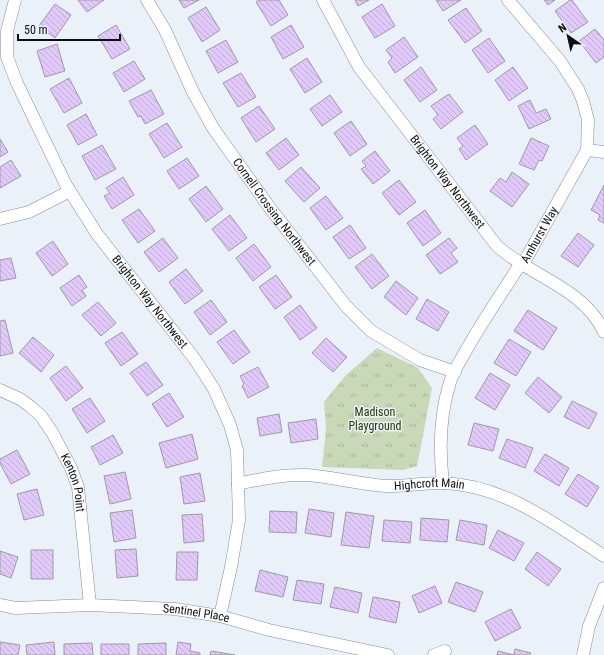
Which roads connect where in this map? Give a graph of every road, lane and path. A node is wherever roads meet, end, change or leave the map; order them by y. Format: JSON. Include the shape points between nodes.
{"nodes":[{"id":1,"x":15,"y":0,"type":"edge"},
{"id":2,"x":147,"y":0,"type":"edge"},
{"id":3,"x":323,"y":0,"type":"edge"},
{"id":4,"x":508,"y":0,"type":"edge"},
{"id":5,"x":4,"y":48,"type":"edge"},
{"id":6,"x":587,"y":150,"type":"junction"},
{"id":7,"x":604,"y":152,"type":"edge"},
{"id":8,"x":70,"y":191,"type":"junction"},
{"id":9,"x":0,"y":219,"type":"edge"},
{"id":10,"x":522,"y":264,"type":"junction"},
{"id":11,"x":604,"y":332,"type":"edge"},
{"id":12,"x":455,"y":372,"type":"junction"},
{"id":13,"x":0,"y":390,"type":"edge"},
{"id":14,"x":443,"y":483,"type":"junction"},
{"id":15,"x":238,"y":484,"type":"junction"},
{"id":16,"x":604,"y":556,"type":"edge"},
{"id":17,"x":604,"y":588,"type":"edge"},
{"id":18,"x":0,"y":605,"type":"edge"},
{"id":19,"x":90,"y":605,"type":"junction"},
{"id":20,"x":220,"y":616,"type":"junction"},
{"id":21,"x":388,"y":655,"type":"edge"},
{"id":22,"x":583,"y":655,"type":"edge"}],
"edges":[{"from":1,"to":5,"type":"street","name":"Brighton Way Northwest"},
{"from":2,"to":12,"type":"street","name":"Cornell Crossing Northwest","via":[[165,30],[192,90],[213,128],[346,306],[371,331],[420,360]]},
{"from":3,"to":10,"type":"street","name":"Brighton Way Northwest","via":[[359,67],[497,246]]},
{"from":4,"to":6,"type":"street","name":"Amhurst Way","via":[[560,61],[578,88],[588,120]]},
{"from":5,"to":8,"type":"street","name":"Brighton Way Northwest","via":[[17,83]]},
{"from":6,"to":7,"type":"street"},
{"from":6,"to":10,"type":"street","name":"Amhurst Way"},
{"from":8,"to":9,"type":"street","via":[[29,212]]},
{"from":8,"to":15,"type":"street","name":"Brighton Way Northwest","via":[[97,234],[175,332],[214,389],[230,425],[237,450]]},
{"from":10,"to":11,"type":"street","name":"Brighton Way Northwest","via":[[575,297],[592,311]]},
{"from":10,"to":12,"type":"street","name":"Amhurst Way","via":[[483,321]]},
{"from":12,"to":14,"type":"street","name":"Amhurst Way","via":[[450,382],[442,424]]},
{"from":13,"to":19,"type":"street","name":"Kenton Point","via":[[20,399],[41,416],[71,468],[78,488]]},
{"from":14,"to":15,"type":"street","name":"Highcroft Main","via":[[386,486],[306,475],[270,477]]},
{"from":14,"to":16,"type":"street","name":"Highcroft Main","via":[[477,488],[504,496],[541,515]]},
{"from":15,"to":20,"type":"street","name":"Brighton Way Northwest","via":[[239,520]]},
{"from":17,"to":22,"type":"street","via":[[588,626]]},
{"from":18,"to":19,"type":"street","name":"Sentinel Place","via":[[16,608]]},
{"from":19,"to":20,"type":"street","name":"Sentinel Place","via":[[175,609]]},
{"from":20,"to":21,"type":"street","name":"Sentinel Place","via":[[269,630]]}]}
